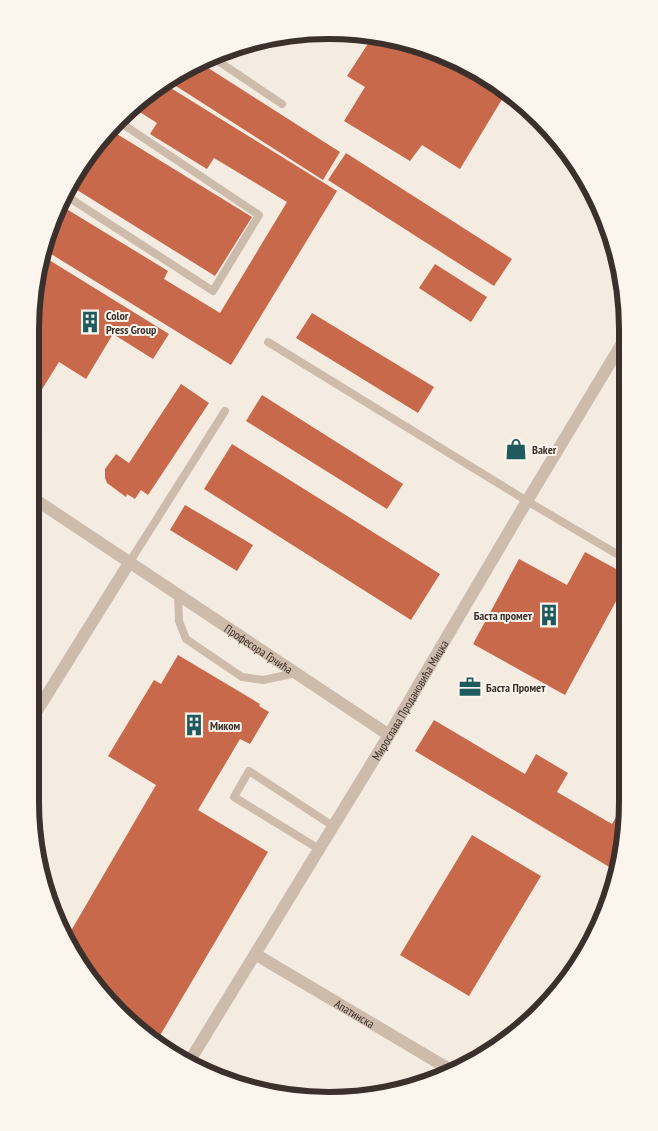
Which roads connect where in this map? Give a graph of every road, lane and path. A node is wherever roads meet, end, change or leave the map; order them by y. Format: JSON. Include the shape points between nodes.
{"nodes":[{"id":1,"x":218,"y":61,"type":"edge"},
{"id":2,"x":282,"y":104,"type":"dead end"},
{"id":3,"x":123,"y":125,"type":"edge"},
{"id":4,"x":70,"y":198,"type":"edge"},
{"id":5,"x":268,"y":342,"type":"dead end"},
{"id":6,"x":619,"y":349,"type":"edge"},
{"id":7,"x":225,"y":411,"type":"dead end"},
{"id":8,"x":527,"y":501,"type":"junction"},
{"id":9,"x":39,"y":502,"type":"edge"},
{"id":10,"x":619,"y":555,"type":"edge"},
{"id":11,"x":129,"y":563,"type":"junction"},
{"id":12,"x":178,"y":595,"type":"junction"},
{"id":13,"x":296,"y":673,"type":"junction"},
{"id":14,"x":39,"y":708,"type":"edge"},
{"id":15,"x":389,"y":735,"type":"junction"},
{"id":16,"x":333,"y":826,"type":"junction"},
{"id":17,"x":319,"y":849,"type":"junction"},
{"id":18,"x":255,"y":954,"type":"junction"},
{"id":19,"x":192,"y":1057,"type":"edge"},
{"id":20,"x":446,"y":1067,"type":"edge"}],
"edges":[{"from":1,"to":2,"type":"lane"},
{"from":3,"to":4,"type":"lane","via":[[259,215],[212,291]]},
{"from":5,"to":8,"type":"lane"},
{"from":6,"to":8,"type":"street","name":"Мирослава Продановића Мицка"},
{"from":7,"to":11,"type":"lane"},
{"from":8,"to":10,"type":"lane"},
{"from":8,"to":15,"type":"street","name":"Мирослава Продановића Мицка"},
{"from":9,"to":11,"type":"street","name":"Професора Грчића"},
{"from":11,"to":12,"type":"street","name":"Професора Грчића"},
{"from":11,"to":14,"type":"street"},
{"from":12,"to":13,"type":"street","name":"Професора Грчића"},
{"from":12,"to":13,"type":"lane","via":[[179,621],[186,639],[242,677],[263,680]]},
{"from":13,"to":15,"type":"street","name":"Професора Грчића"},
{"from":15,"to":16,"type":"street","name":"Мирослава Продановића Мицка"},
{"from":16,"to":17,"type":"street","name":"Мирослава Продановића Мицка"},
{"from":16,"to":17,"type":"lane","via":[[249,771],[234,797]]},
{"from":17,"to":18,"type":"street","name":"Мирослава Продановића Мицка"},
{"from":18,"to":19,"type":"street","name":"Мирослава Продановића Мицка"},
{"from":18,"to":20,"type":"street","name":"Апатинска"}]}
